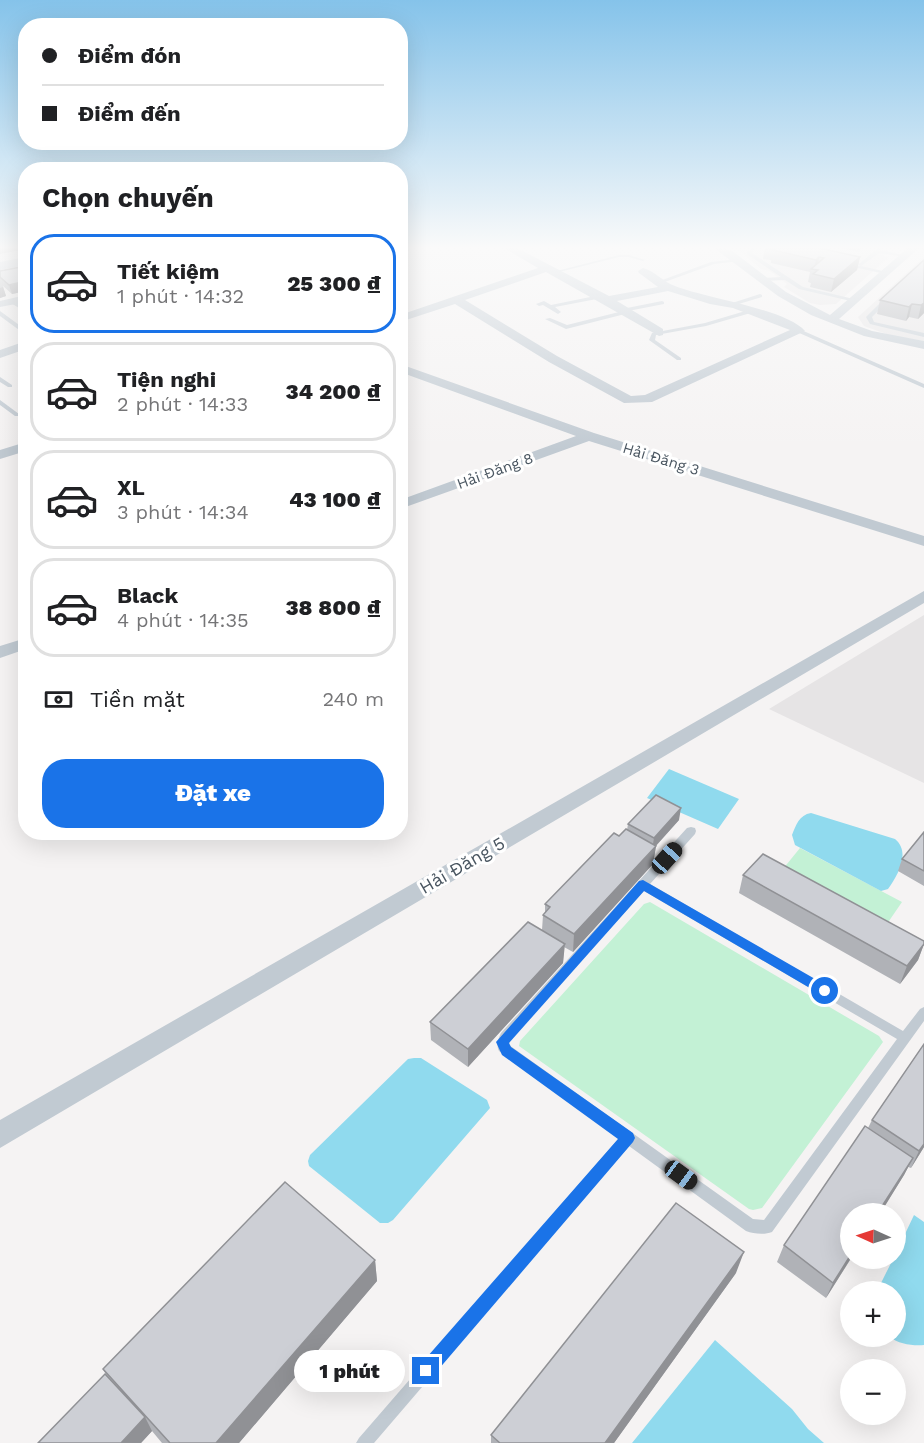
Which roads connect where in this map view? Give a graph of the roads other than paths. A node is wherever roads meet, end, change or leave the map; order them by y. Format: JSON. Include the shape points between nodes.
{"nodes":[{"id":1,"x":3,"y":315,"type":"edge"},
{"id":2,"x":482,"y":315,"type":"edge"},
{"id":3,"x":609,"y":315,"type":"edge"},
{"id":4,"x":632,"y":315,"type":"edge"},
{"id":5,"x":737,"y":315,"type":"edge"},
{"id":6,"x":763,"y":315,"type":"edge"},
{"id":7,"x":822,"y":315,"type":"edge"},
{"id":8,"x":837,"y":315,"type":"edge"},
{"id":9,"x":871,"y":315,"type":"edge"},
{"id":10,"x":548,"y":319,"type":"dead end"},
{"id":11,"x":831,"y":320,"type":"junction"},
{"id":12,"x":18,"y":327,"type":"edge"},
{"id":13,"x":659,"y":332,"type":"junction"},
{"id":14,"x":799,"y":332,"type":"junction"},
{"id":15,"x":924,"y":335,"type":"edge"},
{"id":16,"x":924,"y":345,"type":"edge"},
{"id":17,"x":18,"y":348,"type":"edge"},
{"id":18,"x":0,"y":354,"type":"edge"},
{"id":19,"x":679,"y":358,"type":"dead end"},
{"id":20,"x":408,"y":371,"type":"edge"},
{"id":21,"x":0,"y":379,"type":"edge"},
{"id":22,"x":10,"y":386,"type":"dead end"},
{"id":23,"x":924,"y":386,"type":"edge"},
{"id":24,"x":0,"y":402,"type":"edge"},
{"id":25,"x":17,"y":416,"type":"dead end"},
{"id":26,"x":589,"y":436,"type":"junction"},
{"id":27,"x":18,"y":449,"type":"edge"},
{"id":28,"x":0,"y":455,"type":"edge"},
{"id":29,"x":408,"y":502,"type":"edge"},
{"id":30,"x":924,"y":541,"type":"edge"},
{"id":31,"x":924,"y":596,"type":"edge"},
{"id":32,"x":18,"y":646,"type":"edge"},
{"id":33,"x":0,"y":652,"type":"edge"},
{"id":34,"x":691,"y":831,"type":"dead end"},
{"id":35,"x":643,"y":885,"type":"junction"},
{"id":36,"x":924,"y":1012,"type":"edge"},
{"id":37,"x":905,"y":1038,"type":"junction"},
{"id":38,"x":0,"y":1135,"type":"edge"},
{"id":39,"x":628,"y":1138,"type":"junction"},
{"id":40,"x":364,"y":1443,"type":"edge"}],
"edges":[{"from":1,"to":12,"type":"lane"},
{"from":2,"to":14,"type":"street","via":[[629,400],[647,399]]},
{"from":3,"to":10,"type":"lane","via":[[566,327]]},
{"from":4,"to":13,"type":"street"},
{"from":5,"to":13,"type":"lane"},
{"from":6,"to":14,"type":"street"},
{"from":7,"to":11,"type":"street"},
{"from":8,"to":11,"type":"street"},
{"from":9,"to":15,"type":"lane","via":[[872,323]]},
{"from":11,"to":16,"type":"street","via":[[887,339]]},
{"from":13,"to":19,"type":"lane","via":[[652,340]]},
{"from":14,"to":23,"type":"lane"},
{"from":17,"to":18,"type":"street"},
{"from":20,"to":26,"type":"street","name":"Hải Đăng 3"},
{"from":21,"to":22,"type":"lane"},
{"from":24,"to":25,"type":"lane"},
{"from":26,"to":29,"type":"street","name":"Hải Đăng 8"},
{"from":26,"to":30,"type":"street","name":"Hải Đăng 3"},
{"from":27,"to":28,"type":"street"},
{"from":31,"to":38,"type":"street","name":"Hải Đăng 5"},
{"from":32,"to":33,"type":"street"},
{"from":34,"to":35,"type":"lane"},
{"from":35,"to":37,"type":"lane"},
{"from":35,"to":39,"type":"lane","via":[[502,1042],[506,1051]]},
{"from":36,"to":37,"type":"lane"},
{"from":37,"to":39,"type":"lane","via":[[766,1227],[751,1226]]},
{"from":39,"to":40,"type":"lane"}]}
